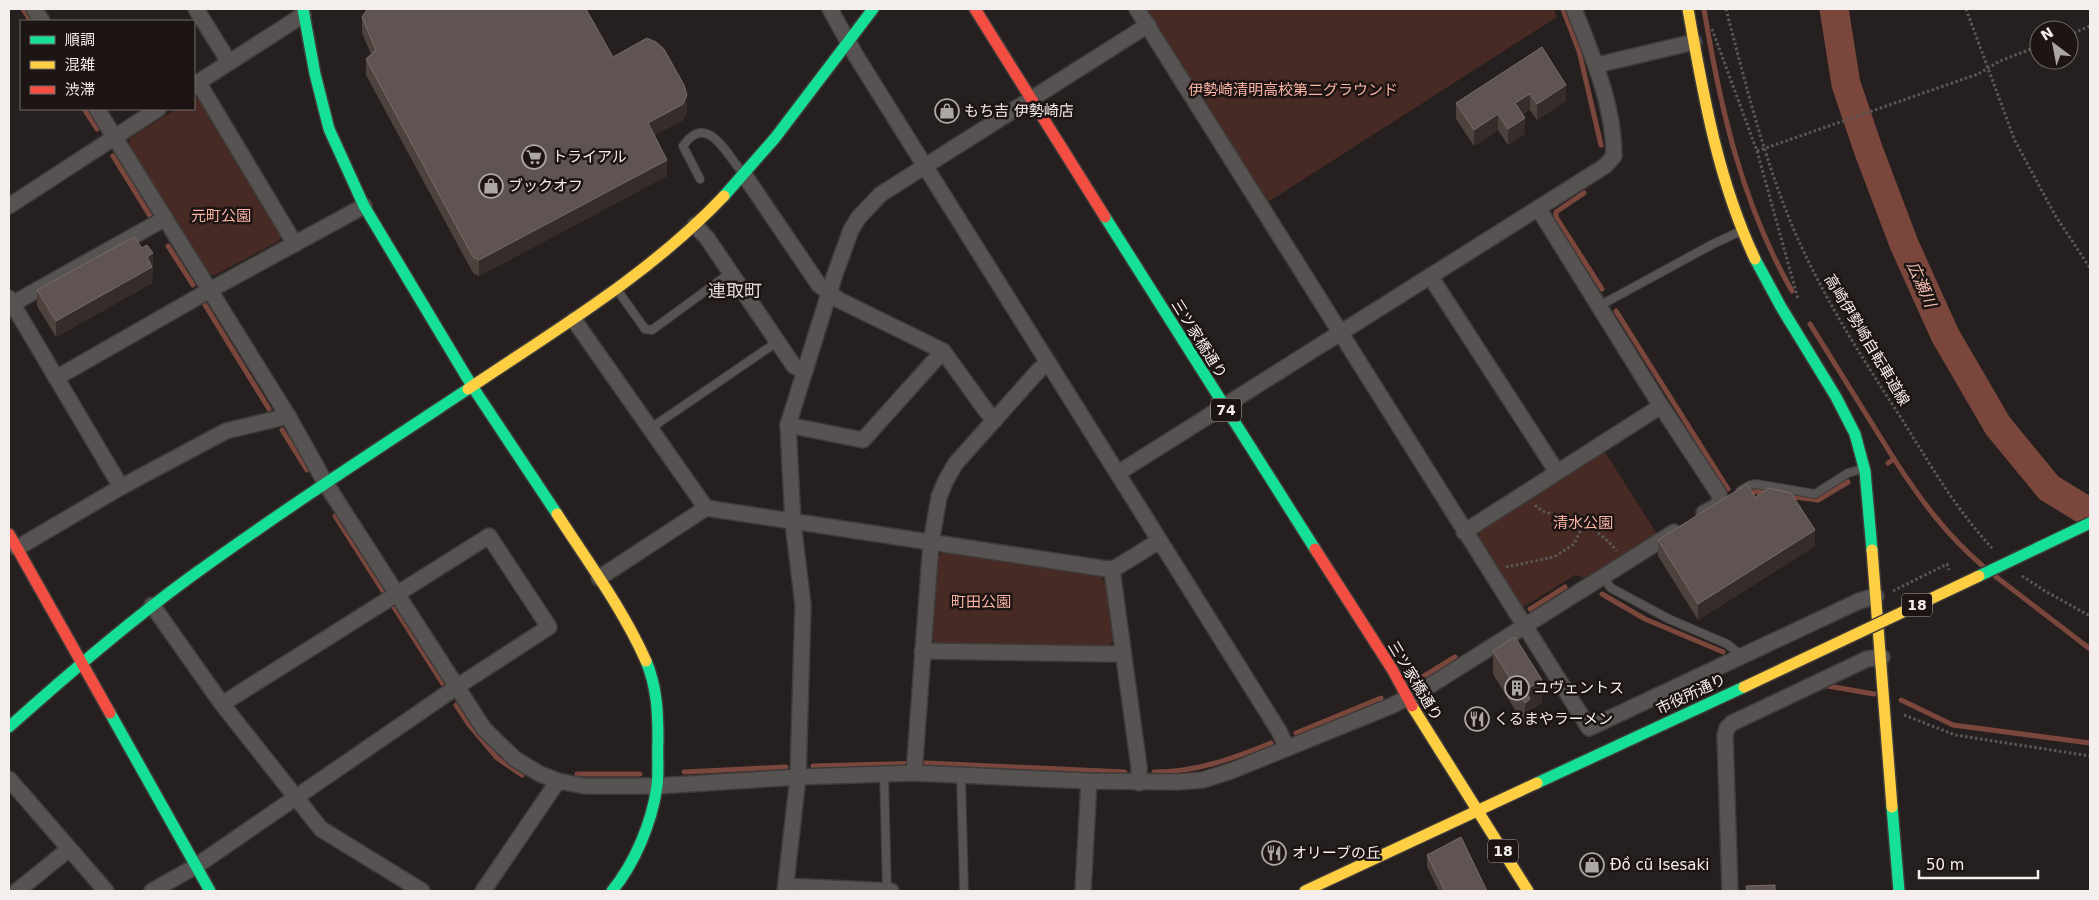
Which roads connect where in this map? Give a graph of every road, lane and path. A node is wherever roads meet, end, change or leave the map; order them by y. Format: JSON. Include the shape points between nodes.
{"nodes":[{"id":1,"x":34,"y":9,"type":"edge"},
{"id":2,"x":196,"y":9,"type":"edge"},
{"id":3,"x":830,"y":9,"type":"edge"},
{"id":4,"x":873,"y":9,"type":"edge"},
{"id":5,"x":975,"y":9,"type":"edge"},
{"id":6,"x":1138,"y":9,"type":"edge"},
{"id":7,"x":1574,"y":9,"type":"edge"},
{"id":8,"x":1688,"y":9,"type":"edge"},
{"id":9,"x":1726,"y":9,"type":"edge"},
{"id":10,"x":1966,"y":9,"type":"edge"},
{"id":11,"x":307,"y":11,"type":"edge"},
{"id":12,"x":41,"y":20,"type":"edge"},
{"id":13,"x":1710,"y":22,"type":"dead end"},
{"id":14,"x":1148,"y":25,"type":"junction"},
{"id":15,"x":1694,"y":42,"type":"junction"},
{"id":16,"x":848,"y":43,"type":"junction"},
{"id":17,"x":2029,"y":50,"type":"edge"},
{"id":18,"x":229,"y":62,"type":"junction"},
{"id":19,"x":1597,"y":65,"type":"junction"},
{"id":20,"x":1988,"y":69,"type":"junction"},
{"id":21,"x":196,"y":84,"type":"edge"},
{"id":22,"x":1031,"y":98,"type":"junction"},
{"id":23,"x":98,"y":110,"type":"edge"},
{"id":24,"x":156,"y":110,"type":"edge"},
{"id":25,"x":114,"y":137,"type":"junction"},
{"id":26,"x":1765,"y":148,"type":"junction"},
{"id":27,"x":1757,"y":151,"type":"junction"},
{"id":28,"x":924,"y":165,"type":"junction"},
{"id":29,"x":745,"y":176,"type":"junction"},
{"id":30,"x":700,"y":178,"type":"dead end"},
{"id":31,"x":9,"y":206,"type":"edge"},
{"id":32,"x":364,"y":206,"type":"junction"},
{"id":33,"x":1538,"y":208,"type":"junction"},
{"id":34,"x":164,"y":219,"type":"junction"},
{"id":35,"x":695,"y":225,"type":"junction"},
{"id":36,"x":1743,"y":230,"type":"junction"},
{"id":37,"x":295,"y":244,"type":"junction"},
{"id":38,"x":2090,"y":268,"type":"edge"},
{"id":39,"x":730,"y":273,"type":"junction"},
{"id":40,"x":1430,"y":276,"type":"junction"},
{"id":41,"x":617,"y":289,"type":"junction"},
{"id":42,"x":210,"y":290,"type":"junction"},
{"id":43,"x":829,"y":294,"type":"junction"},
{"id":44,"x":10,"y":301,"type":"edge"},
{"id":45,"x":1797,"y":303,"type":"dead end"},
{"id":46,"x":1599,"y":306,"type":"junction"},
{"id":47,"x":574,"y":320,"type":"junction"},
{"id":48,"x":1340,"y":332,"type":"junction"},
{"id":49,"x":777,"y":342,"type":"junction"},
{"id":50,"x":943,"y":351,"type":"junction"},
{"id":51,"x":1048,"y":362,"type":"junction"},
{"id":52,"x":805,"y":371,"type":"junction"},
{"id":53,"x":56,"y":378,"type":"junction"},
{"id":54,"x":472,"y":386,"type":"junction"},
{"id":55,"x":1223,"y":406,"type":"junction"},
{"id":56,"x":1661,"y":406,"type":"junction"},
{"id":57,"x":288,"y":416,"type":"junction"},
{"id":58,"x":995,"y":420,"type":"junction"},
{"id":59,"x":788,"y":424,"type":"junction"},
{"id":60,"x":651,"y":428,"type":"junction"},
{"id":61,"x":1864,"y":468,"type":"junction"},
{"id":62,"x":1557,"y":472,"type":"junction"},
{"id":63,"x":1118,"y":473,"type":"junction"},
{"id":64,"x":326,"y":484,"type":"junction"},
{"id":65,"x":121,"y":487,"type":"junction"},
{"id":66,"x":1720,"y":500,"type":"junction"},
{"id":67,"x":1535,"y":504,"type":"dead end"},
{"id":68,"x":706,"y":508,"type":"junction"},
{"id":69,"x":793,"y":523,"type":"junction"},
{"id":70,"x":2090,"y":523,"type":"edge"},
{"id":71,"x":1584,"y":524,"type":"junction"},
{"id":72,"x":1464,"y":532,"type":"junction"},
{"id":73,"x":9,"y":534,"type":"edge"},
{"id":74,"x":1159,"y":541,"type":"junction"},
{"id":75,"x":931,"y":543,"type":"junction"},
{"id":76,"x":16,"y":548,"type":"junction"},
{"id":77,"x":1993,"y":549,"type":"dead end"},
{"id":78,"x":1617,"y":551,"type":"dead end"},
{"id":79,"x":1946,"y":564,"type":"dead end"},
{"id":80,"x":1505,"y":568,"type":"dead end"},
{"id":81,"x":1112,"y":570,"type":"junction"},
{"id":82,"x":2018,"y":573,"type":"dead end"},
{"id":83,"x":1602,"y":576,"type":"junction"},
{"id":84,"x":599,"y":578,"type":"junction"},
{"id":85,"x":398,"y":594,"type":"junction"},
{"id":86,"x":1881,"y":595,"type":"junction"},
{"id":87,"x":152,"y":606,"type":"junction"},
{"id":88,"x":2090,"y":616,"type":"edge"},
{"id":89,"x":1524,"y":626,"type":"junction"},
{"id":90,"x":922,"y":650,"type":"junction"},
{"id":91,"x":1123,"y":653,"type":"junction"},
{"id":92,"x":1741,"y":655,"type":"junction"},
{"id":93,"x":1882,"y":657,"type":"junction"},
{"id":94,"x":80,"y":663,"type":"junction"},
{"id":95,"x":458,"y":686,"type":"junction"},
{"id":96,"x":1408,"y":698,"type":"junction"},
{"id":97,"x":222,"y":704,"type":"junction"},
{"id":98,"x":1885,"y":713,"type":"junction"},
{"id":99,"x":9,"y":728,"type":"edge"},
{"id":100,"x":1287,"y":748,"type":"junction"},
{"id":101,"x":2090,"y":756,"type":"edge"},
{"id":102,"x":884,"y":774,"type":"junction"},
{"id":103,"x":914,"y":774,"type":"junction"},
{"id":104,"x":961,"y":775,"type":"junction"},
{"id":105,"x":798,"y":777,"type":"junction"},
{"id":106,"x":9,"y":779,"type":"edge"},
{"id":107,"x":1088,"y":781,"type":"junction"},
{"id":108,"x":558,"y":782,"type":"junction"},
{"id":109,"x":1139,"y":783,"type":"junction"},
{"id":110,"x":657,"y":786,"type":"junction"},
{"id":111,"x":296,"y":798,"type":"junction"},
{"id":112,"x":1477,"y":811,"type":"junction"},
{"id":113,"x":69,"y":849,"type":"junction"},
{"id":114,"x":196,"y":866,"type":"junction"},
{"id":115,"x":785,"y":888,"type":"edge"},
{"id":116,"x":17,"y":891,"type":"edge"},
{"id":117,"x":106,"y":891,"type":"edge"},
{"id":118,"x":152,"y":891,"type":"edge"},
{"id":119,"x":210,"y":891,"type":"edge"},
{"id":120,"x":422,"y":891,"type":"edge"},
{"id":121,"x":483,"y":891,"type":"edge"},
{"id":122,"x":612,"y":891,"type":"edge"},
{"id":123,"x":887,"y":891,"type":"edge"},
{"id":124,"x":891,"y":891,"type":"edge"},
{"id":125,"x":964,"y":891,"type":"edge"},
{"id":126,"x":1083,"y":891,"type":"edge"},
{"id":127,"x":1304,"y":891,"type":"edge"},
{"id":128,"x":1528,"y":891,"type":"edge"},
{"id":129,"x":1730,"y":891,"type":"edge"},
{"id":130,"x":1899,"y":891,"type":"edge"}],
"edges":[{"from":1,"to":12,"type":"street"},
{"from":2,"to":18,"type":"street"},
{"from":3,"to":16,"type":"street"},
{"from":4,"to":16,"type":"street"},
{"from":5,"to":22,"type":"street","name":"三ツ家橋通り","number":"74"},
{"from":6,"to":14,"type":"street"},
{"from":7,"to":19,"type":"street"},
{"from":8,"to":15,"type":"street"},
{"from":9,"to":26,"type":"path","name":"高崎伊勢崎自転車道線"},
{"from":10,"to":20,"type":"path"},
{"from":11,"to":18,"type":"street"},
{"from":11,"to":32,"type":"street","via":[[314,74],[329,129]]},
{"from":13,"to":27,"type":"path"},
{"from":14,"to":22,"type":"street"},
{"from":14,"to":48,"type":"street"},
{"from":15,"to":19,"type":"street"},
{"from":15,"to":36,"type":"street","via":[[1715,148]]},
{"from":16,"to":28,"type":"street"},
{"from":16,"to":29,"type":"street"},
{"from":17,"to":20,"type":"path"},
{"from":18,"to":21,"type":"street"},
{"from":19,"to":33,"type":"street","via":[[1614,139],[1614,156],[1604,166]]},
{"from":20,"to":26,"type":"path"},
{"from":20,"to":38,"type":"path","via":[[2015,141],[2035,181]]},
{"from":21,"to":37,"type":"street"},
{"from":22,"to":28,"type":"street"},
{"from":22,"to":55,"type":"street","name":"三ツ家橋通り","number":"74"},
{"from":23,"to":25,"type":"street"},
{"from":24,"to":25,"type":"street"},
{"from":25,"to":31,"type":"street"},
{"from":25,"to":34,"type":"street"},
{"from":26,"to":27,"type":"path"},
{"from":26,"to":77,"type":"path","name":"高崎伊勢崎自転車道線","via":[[1797,237],[1836,314],[1956,506]]},
{"from":27,"to":45,"type":"path","via":[[1798,296]]},
{"from":28,"to":43,"type":"street","via":[[881,194],[859,217],[851,230]]},
{"from":28,"to":51,"type":"street"},
{"from":29,"to":30,"type":"lane","via":[[720,141],[710,133],[701,133],[687,140],[683,146]]},
{"from":29,"to":35,"type":"street"},
{"from":29,"to":43,"type":"street","via":[[819,285]]},
{"from":32,"to":37,"type":"street"},
{"from":32,"to":54,"type":"street"},
{"from":33,"to":40,"type":"street"},
{"from":33,"to":46,"type":"street"},
{"from":34,"to":42,"type":"street"},
{"from":34,"to":44,"type":"street"},
{"from":35,"to":39,"type":"street"},
{"from":35,"to":41,"type":"street"},
{"from":36,"to":46,"type":"lane"},
{"from":36,"to":61,"type":"street","via":[[1772,292],[1842,406],[1856,436]]},
{"from":37,"to":42,"type":"street"},
{"from":39,"to":41,"type":"lane","via":[[652,330],[645,329]]},
{"from":39,"to":49,"type":"street"},
{"from":40,"to":48,"type":"street"},
{"from":40,"to":62,"type":"street"},
{"from":41,"to":47,"type":"street"},
{"from":42,"to":53,"type":"street"},
{"from":42,"to":57,"type":"street"},
{"from":43,"to":50,"type":"street"},
{"from":43,"to":52,"type":"street"},
{"from":44,"to":53,"type":"street"},
{"from":46,"to":56,"type":"street"},
{"from":47,"to":54,"type":"street"},
{"from":47,"to":60,"type":"street"},
{"from":48,"to":55,"type":"street"},
{"from":48,"to":72,"type":"street"},
{"from":49,"to":52,"type":"street","via":[[794,366]]},
{"from":49,"to":60,"type":"lane"},
{"from":50,"to":58,"type":"street"},
{"from":50,"to":59,"type":"street","via":[[863,440]]},
{"from":51,"to":58,"type":"street"},
{"from":51,"to":63,"type":"street"},
{"from":52,"to":59,"type":"street"},
{"from":53,"to":65,"type":"street"},
{"from":54,"to":64,"type":"street"},
{"from":54,"to":84,"type":"street"},
{"from":55,"to":63,"type":"street"},
{"from":55,"to":96,"type":"street","name":"三ツ家橋通り","number":"74"},
{"from":56,"to":62,"type":"street"},
{"from":56,"to":66,"type":"street"},
{"from":57,"to":64,"type":"street"},
{"from":57,"to":65,"type":"street","via":[[226,431]]},
{"from":58,"to":75,"type":"street","via":[[946,480],[936,507]]},
{"from":59,"to":69,"type":"street"},
{"from":60,"to":68,"type":"street"},
{"from":61,"to":66,"type":"lane","via":[[1848,473],[1815,494],[1757,484]]},
{"from":61,"to":86,"type":"street"},
{"from":62,"to":72,"type":"street"},
{"from":63,"to":74,"type":"street"},
{"from":64,"to":85,"type":"street"},
{"from":64,"to":87,"type":"street","via":[[237,543]]},
{"from":65,"to":76,"type":"street"},
{"from":66,"to":83,"type":"street","via":[[1717,506]]},
{"from":67,"to":71,"type":"path","via":[[1545,512]]},
{"from":68,"to":69,"type":"street"},
{"from":68,"to":84,"type":"street"},
{"from":69,"to":75,"type":"street"},
{"from":69,"to":105,"type":"street","via":[[804,605]]},
{"from":70,"to":112,"type":"street","name":"市役所通り","number":"18","bridge":true},
{"from":71,"to":78,"type":"path","via":[[1599,532]]},
{"from":71,"to":80,"type":"path","via":[[1574,544],[1554,556]]},
{"from":72,"to":89,"type":"street"},
{"from":73,"to":76,"type":"street"},
{"from":74,"to":81,"type":"street"},
{"from":74,"to":100,"type":"street"},
{"from":75,"to":81,"type":"street"},
{"from":75,"to":90,"type":"street"},
{"from":76,"to":94,"type":"street"},
{"from":79,"to":86,"type":"path"},
{"from":81,"to":91,"type":"street"},
{"from":82,"to":88,"type":"path"},
{"from":83,"to":89,"type":"street"},
{"from":83,"to":92,"type":"lane","via":[[1611,588],[1732,647]]},
{"from":84,"to":110,"type":"street","via":[[637,641],[652,676],[658,711]]},
{"from":85,"to":95,"type":"street"},
{"from":85,"to":95,"type":"street","via":[[489,536],[527,594],[548,627]]},
{"from":85,"to":97,"type":"street"},
{"from":86,"to":92,"type":"street","via":[[1859,600]]},
{"from":86,"to":93,"type":"street"},
{"from":87,"to":94,"type":"street"},
{"from":87,"to":97,"type":"street"},
{"from":89,"to":92,"type":"street","via":[[1589,728]]},
{"from":89,"to":96,"type":"street"},
{"from":90,"to":91,"type":"street"},
{"from":90,"to":103,"type":"street"},
{"from":91,"to":109,"type":"street"},
{"from":93,"to":98,"type":"street"},
{"from":93,"to":129,"type":"street","via":[[1867,659],[1727,728]]},
{"from":94,"to":99,"type":"street"},
{"from":94,"to":114,"type":"street"},
{"from":95,"to":108,"type":"street","via":[[484,729],[515,759]]},
{"from":95,"to":111,"type":"street"},
{"from":96,"to":100,"type":"street"},
{"from":96,"to":112,"type":"street","name":"三ツ家橋通り","number":"74"},
{"from":97,"to":111,"type":"street"},
{"from":98,"to":101,"type":"path","via":[[1902,714],[1955,735]]},
{"from":98,"to":130,"type":"street"},
{"from":100,"to":109,"type":"street","via":[[1203,780]]},
{"from":102,"to":103,"type":"street"},
{"from":102,"to":105,"type":"street"},
{"from":102,"to":123,"type":"lane"},
{"from":103,"to":104,"type":"street"},
{"from":104,"to":107,"type":"street"},
{"from":104,"to":125,"type":"lane"},
{"from":105,"to":110,"type":"street"},
{"from":105,"to":115,"type":"street"},
{"from":106,"to":113,"type":"street"},
{"from":107,"to":109,"type":"street"},
{"from":107,"to":126,"type":"street"},
{"from":108,"to":110,"type":"street","via":[[585,786]]},
{"from":108,"to":121,"type":"street"},
{"from":110,"to":122,"type":"street","via":[[636,852]]},
{"from":111,"to":114,"type":"street"},
{"from":111,"to":120,"type":"street","via":[[321,829]]},
{"from":112,"to":127,"type":"street","name":"市役所通り"},
{"from":112,"to":128,"type":"street","number":"18"},
{"from":113,"to":116,"type":"street"},
{"from":113,"to":117,"type":"street"},
{"from":114,"to":118,"type":"street"},
{"from":114,"to":119,"type":"street"},
{"from":115,"to":123,"type":"street"},
{"from":123,"to":124,"type":"street"}]}
